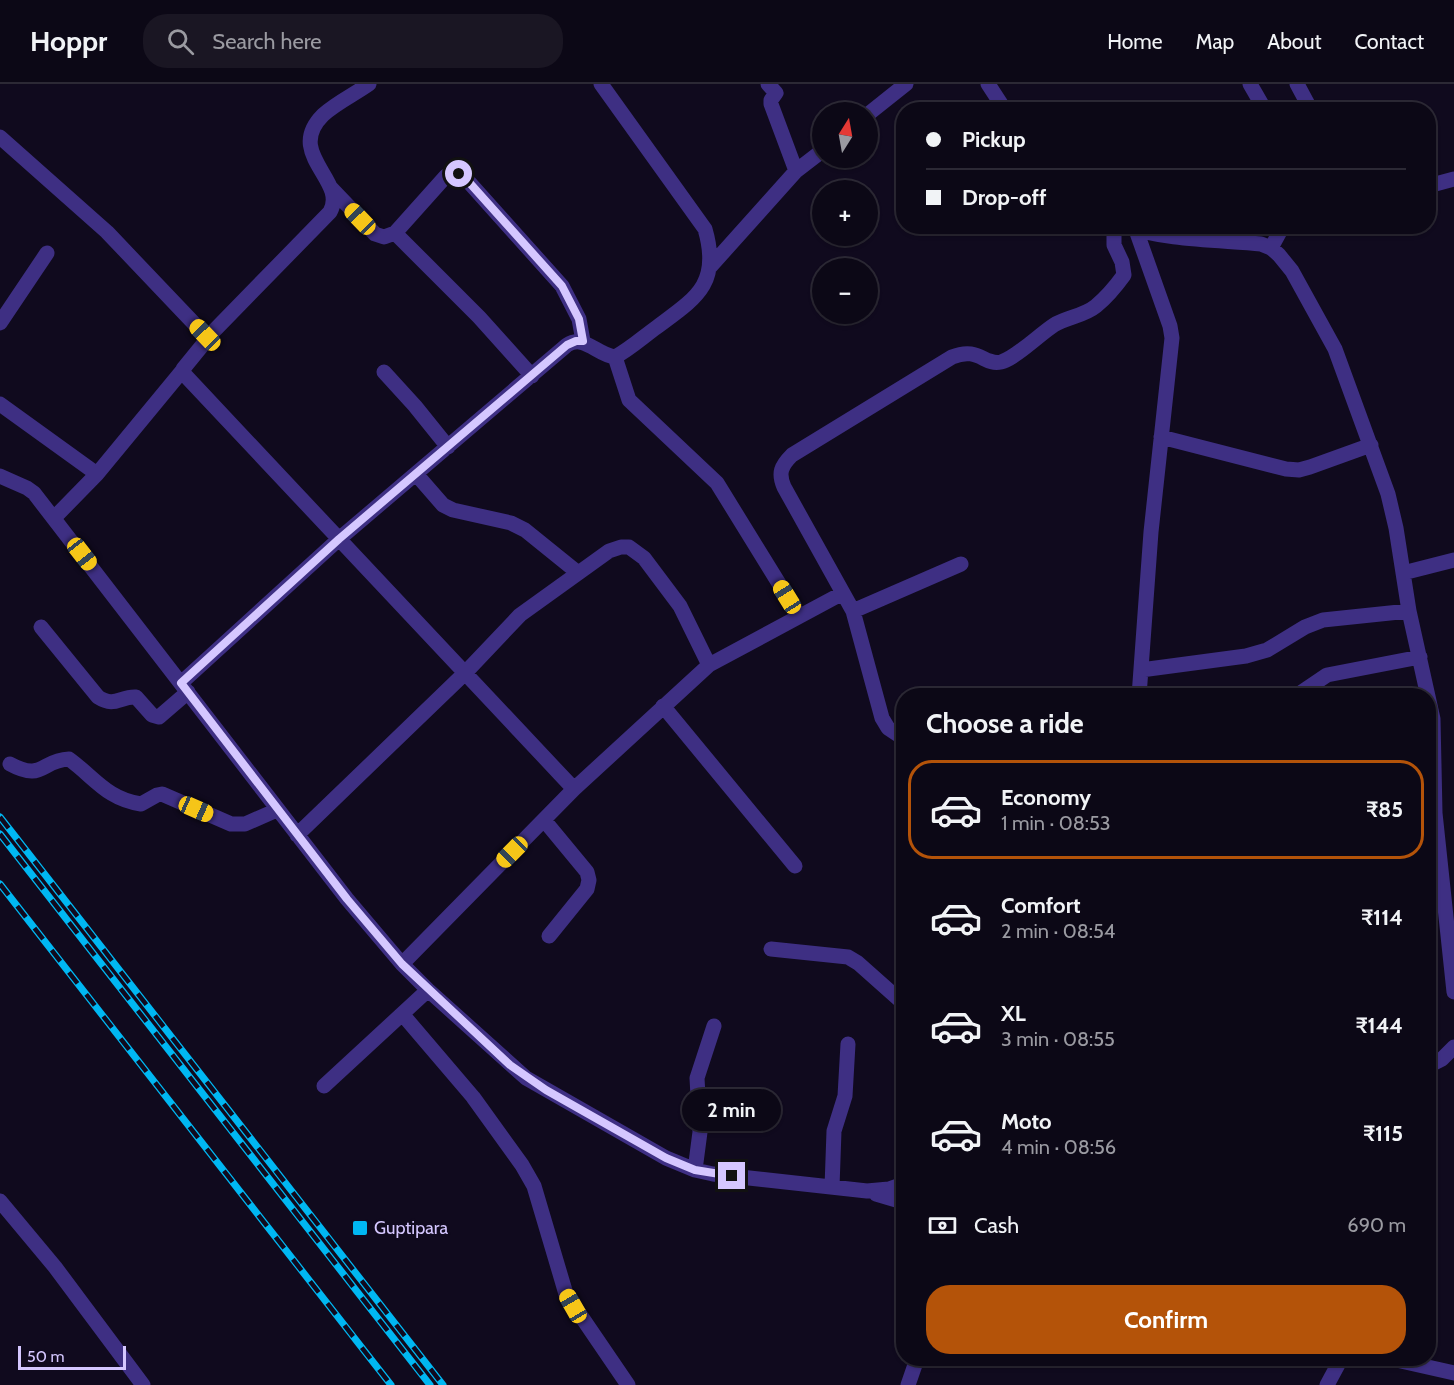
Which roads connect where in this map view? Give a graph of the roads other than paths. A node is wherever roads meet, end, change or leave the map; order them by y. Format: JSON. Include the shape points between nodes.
{"nodes":[{"id":1,"x":369,"y":84,"type":"edge"},
{"id":2,"x":601,"y":84,"type":"edge"},
{"id":3,"x":768,"y":84,"type":"edge"},
{"id":4,"x":906,"y":84,"type":"edge"},
{"id":5,"x":988,"y":84,"type":"edge"},
{"id":6,"x":1250,"y":84,"type":"edge"},
{"id":7,"x":1297,"y":84,"type":"edge"},
{"id":8,"x":1000,"y":102,"type":"edge"},
{"id":9,"x":1260,"y":102,"type":"edge"},
{"id":10,"x":1307,"y":102,"type":"edge"},
{"id":11,"x":878,"y":106,"type":"edge"},
{"id":12,"x":0,"y":137,"type":"edge"},
{"id":13,"x":812,"y":159,"type":"edge"},
{"id":14,"x":796,"y":171,"type":"junction"},
{"id":15,"x":1454,"y":178,"type":"edge"},
{"id":16,"x":1436,"y":184,"type":"edge"},
{"id":17,"x":331,"y":188,"type":"junction"},
{"id":18,"x":395,"y":233,"type":"junction"},
{"id":19,"x":1114,"y":234,"type":"edge"},
{"id":20,"x":1132,"y":234,"type":"edge"},
{"id":21,"x":1228,"y":234,"type":"edge"},
{"id":22,"x":1279,"y":234,"type":"edge"},
{"id":23,"x":1271,"y":248,"type":"junction"},
{"id":24,"x":46,"y":253,"type":"dead end"},
{"id":25,"x":710,"y":267,"type":"junction"},
{"id":26,"x":0,"y":323,"type":"edge"},
{"id":27,"x":207,"y":338,"type":"junction"},
{"id":28,"x":583,"y":341,"type":"junction"},
{"id":29,"x":615,"y":357,"type":"junction"},
{"id":30,"x":182,"y":371,"type":"junction"},
{"id":31,"x":384,"y":372,"type":"dead end"},
{"id":32,"x":532,"y":376,"type":"junction"},
{"id":33,"x":0,"y":404,"type":"edge"},
{"id":34,"x":1161,"y":437,"type":"junction"},
{"id":35,"x":1371,"y":445,"type":"junction"},
{"id":36,"x":448,"y":447,"type":"junction"},
{"id":37,"x":97,"y":474,"type":"junction"},
{"id":38,"x":416,"y":474,"type":"junction"},
{"id":39,"x":0,"y":476,"type":"edge"},
{"id":40,"x":54,"y":518,"type":"junction"},
{"id":41,"x":339,"y":539,"type":"junction"},
{"id":42,"x":1454,"y":561,"type":"edge"},
{"id":43,"x":962,"y":564,"type":"dead end"},
{"id":44,"x":577,"y":572,"type":"junction"},
{"id":45,"x":1403,"y":573,"type":"junction"},
{"id":46,"x":843,"y":593,"type":"junction"},
{"id":47,"x":853,"y":611,"type":"junction"},
{"id":48,"x":1408,"y":611,"type":"junction"},
{"id":49,"x":799,"y":616,"type":"junction"},
{"id":50,"x":41,"y":627,"type":"dead end"},
{"id":51,"x":1420,"y":657,"type":"junction"},
{"id":52,"x":709,"y":665,"type":"junction"},
{"id":53,"x":1141,"y":670,"type":"junction"},
{"id":54,"x":465,"y":673,"type":"junction"},
{"id":55,"x":185,"y":688,"type":"junction"},
{"id":56,"x":1140,"y":688,"type":"edge"},
{"id":57,"x":1308,"y":688,"type":"edge"},
{"id":58,"x":1426,"y":688,"type":"edge"},
{"id":59,"x":663,"y":706,"type":"junction"},
{"id":60,"x":896,"y":733,"type":"edge"},
{"id":61,"x":10,"y":764,"type":"dead end"},
{"id":62,"x":573,"y":789,"type":"junction"},
{"id":63,"x":277,"y":810,"type":"junction"},
{"id":64,"x":544,"y":820,"type":"junction"},
{"id":65,"x":297,"y":835,"type":"junction"},
{"id":66,"x":1436,"y":836,"type":"edge"},
{"id":67,"x":795,"y":866,"type":"dead end"},
{"id":68,"x":1450,"y":918,"type":"edge"},
{"id":69,"x":549,"y":936,"type":"dead end"},
{"id":70,"x":771,"y":949,"type":"dead end"},
{"id":71,"x":402,"y":964,"type":"junction"},
{"id":72,"x":428,"y":990,"type":"junction"},
{"id":73,"x":1454,"y":992,"type":"edge"},
{"id":74,"x":896,"y":997,"type":"edge"},
{"id":75,"x":403,"y":1015,"type":"junction"},
{"id":76,"x":714,"y":1026,"type":"dead end"},
{"id":77,"x":848,"y":1044,"type":"dead end"},
{"id":78,"x":1454,"y":1047,"type":"edge"},
{"id":79,"x":1436,"y":1062,"type":"edge"},
{"id":80,"x":324,"y":1086,"type":"dead end"},
{"id":81,"x":695,"y":1170,"type":"junction"},
{"id":82,"x":896,"y":1186,"type":"edge"},
{"id":83,"x":832,"y":1187,"type":"junction"},
{"id":84,"x":867,"y":1191,"type":"junction"},
{"id":85,"x":896,"y":1200,"type":"edge"},
{"id":86,"x":0,"y":1201,"type":"edge"},
{"id":87,"x":915,"y":1366,"type":"edge"},
{"id":88,"x":1337,"y":1366,"type":"edge"},
{"id":89,"x":1423,"y":1366,"type":"edge"},
{"id":90,"x":1454,"y":1373,"type":"edge"},
{"id":91,"x":143,"y":1385,"type":"edge"},
{"id":92,"x":628,"y":1385,"type":"edge"},
{"id":93,"x":908,"y":1385,"type":"edge"},
{"id":94,"x":1327,"y":1385,"type":"edge"}],
"edges":[{"from":1,"to":17,"type":"street","via":[[323,115],[314,128],[309,147]]},
{"from":2,"to":25,"type":"street","via":[[705,230]]},
{"from":3,"to":14,"type":"street","via":[[776,93],[771,104]]},
{"from":4,"to":11,"type":"street"},
{"from":5,"to":8,"type":"street"},
{"from":6,"to":9,"type":"street"},
{"from":7,"to":10,"type":"street"},
{"from":12,"to":27,"type":"street","via":[[114,239]]},
{"from":13,"to":14,"type":"street"},
{"from":14,"to":25,"type":"street"},
{"from":15,"to":16,"type":"street"},
{"from":17,"to":18,"type":"street","via":[[375,234],[384,237]]},
{"from":17,"to":27,"type":"street","via":[[330,212]]},
{"from":18,"to":28,"type":"street","via":[[446,176],[452,172],[459,174],[562,286],[579,319]]},
{"from":18,"to":32,"type":"street"},
{"from":19,"to":46,"type":"street","via":[[1124,275],[1089,311],[1055,324],[1000,362],[972,353],[952,357],[784,463],[784,487]]},
{"from":20,"to":34,"type":"street","via":[[1172,338]]},
{"from":21,"to":23,"type":"street"},
{"from":22,"to":23,"type":"street"},
{"from":23,"to":35,"type":"street","via":[[1292,271],[1335,349]]},
{"from":24,"to":26,"type":"street"},
{"from":25,"to":29,"type":"street","via":[[690,302]]},
{"from":27,"to":30,"type":"street"},
{"from":28,"to":29,"type":"street","via":[[600,353]]},
{"from":28,"to":32,"type":"street","via":[[572,342]]},
{"from":29,"to":49,"type":"street","via":[[629,400],[717,483]]},
{"from":30,"to":37,"type":"street"},
{"from":30,"to":41,"type":"street"},
{"from":31,"to":36,"type":"street"},
{"from":32,"to":36,"type":"street"},
{"from":33,"to":37,"type":"street"},
{"from":34,"to":35,"type":"street","via":[[1299,470]]},
{"from":34,"to":53,"type":"street"},
{"from":35,"to":45,"type":"street","via":[[1393,513]]},
{"from":36,"to":38,"type":"street"},
{"from":37,"to":40,"type":"street"},
{"from":38,"to":41,"type":"street"},
{"from":38,"to":44,"type":"street","via":[[443,505],[512,523]]},
{"from":39,"to":40,"type":"street","via":[[34,493]]},
{"from":40,"to":55,"type":"street"},
{"from":41,"to":54,"type":"street"},
{"from":41,"to":55,"type":"street"},
{"from":42,"to":45,"type":"street"},
{"from":43,"to":47,"type":"street"},
{"from":44,"to":52,"type":"street","via":[[609,551],[629,547],[636,551],[680,606]]},
{"from":44,"to":54,"type":"street","via":[[520,615]]},
{"from":45,"to":48,"type":"street"},
{"from":46,"to":47,"type":"street"},
{"from":46,"to":49,"type":"street"},
{"from":47,"to":60,"type":"street","via":[[882,718]]},
{"from":48,"to":51,"type":"street"},
{"from":48,"to":53,"type":"street","via":[[1323,620],[1267,650],[1246,656]]},
{"from":49,"to":52,"type":"street"},
{"from":50,"to":55,"type":"street","via":[[105,702],[136,697],[156,717],[164,714]]},
{"from":51,"to":57,"type":"street","via":[[1328,675]]},
{"from":51,"to":58,"type":"street"},
{"from":52,"to":59,"type":"street"},
{"from":53,"to":56,"type":"street"},
{"from":54,"to":62,"type":"street"},
{"from":54,"to":65,"type":"street"},
{"from":55,"to":63,"type":"street"},
{"from":59,"to":62,"type":"street"},
{"from":59,"to":67,"type":"street"},
{"from":61,"to":63,"type":"street","via":[[33,772],[69,759],[122,801],[141,804],[162,794],[231,824],[245,824]]},
{"from":62,"to":64,"type":"street"},
{"from":63,"to":65,"type":"street"},
{"from":64,"to":69,"type":"street","via":[[587,872],[589,880],[587,889]]},
{"from":64,"to":71,"type":"street"},
{"from":65,"to":71,"type":"street"},
{"from":66,"to":68,"type":"street"},
{"from":68,"to":73,"type":"street"},
{"from":70,"to":74,"type":"street","via":[[848,957]]},
{"from":71,"to":72,"type":"street"},
{"from":72,"to":75,"type":"street"},
{"from":72,"to":81,"type":"street","via":[[526,1078],[666,1158]]},
{"from":75,"to":80,"type":"street"},
{"from":75,"to":92,"type":"street","via":[[473,1097],[522,1166],[534,1186],[566,1294]]},
{"from":76,"to":81,"type":"street","via":[[698,1078],[700,1132]]},
{"from":77,"to":83,"type":"street","via":[[845,1096],[834,1131]]},
{"from":78,"to":79,"type":"street"},
{"from":81,"to":83,"type":"street"},
{"from":82,"to":84,"type":"street"},
{"from":83,"to":84,"type":"street"},
{"from":84,"to":85,"type":"street"},
{"from":86,"to":91,"type":"street"},
{"from":87,"to":93,"type":"street"},
{"from":88,"to":94,"type":"street"},
{"from":89,"to":90,"type":"street"}]}
